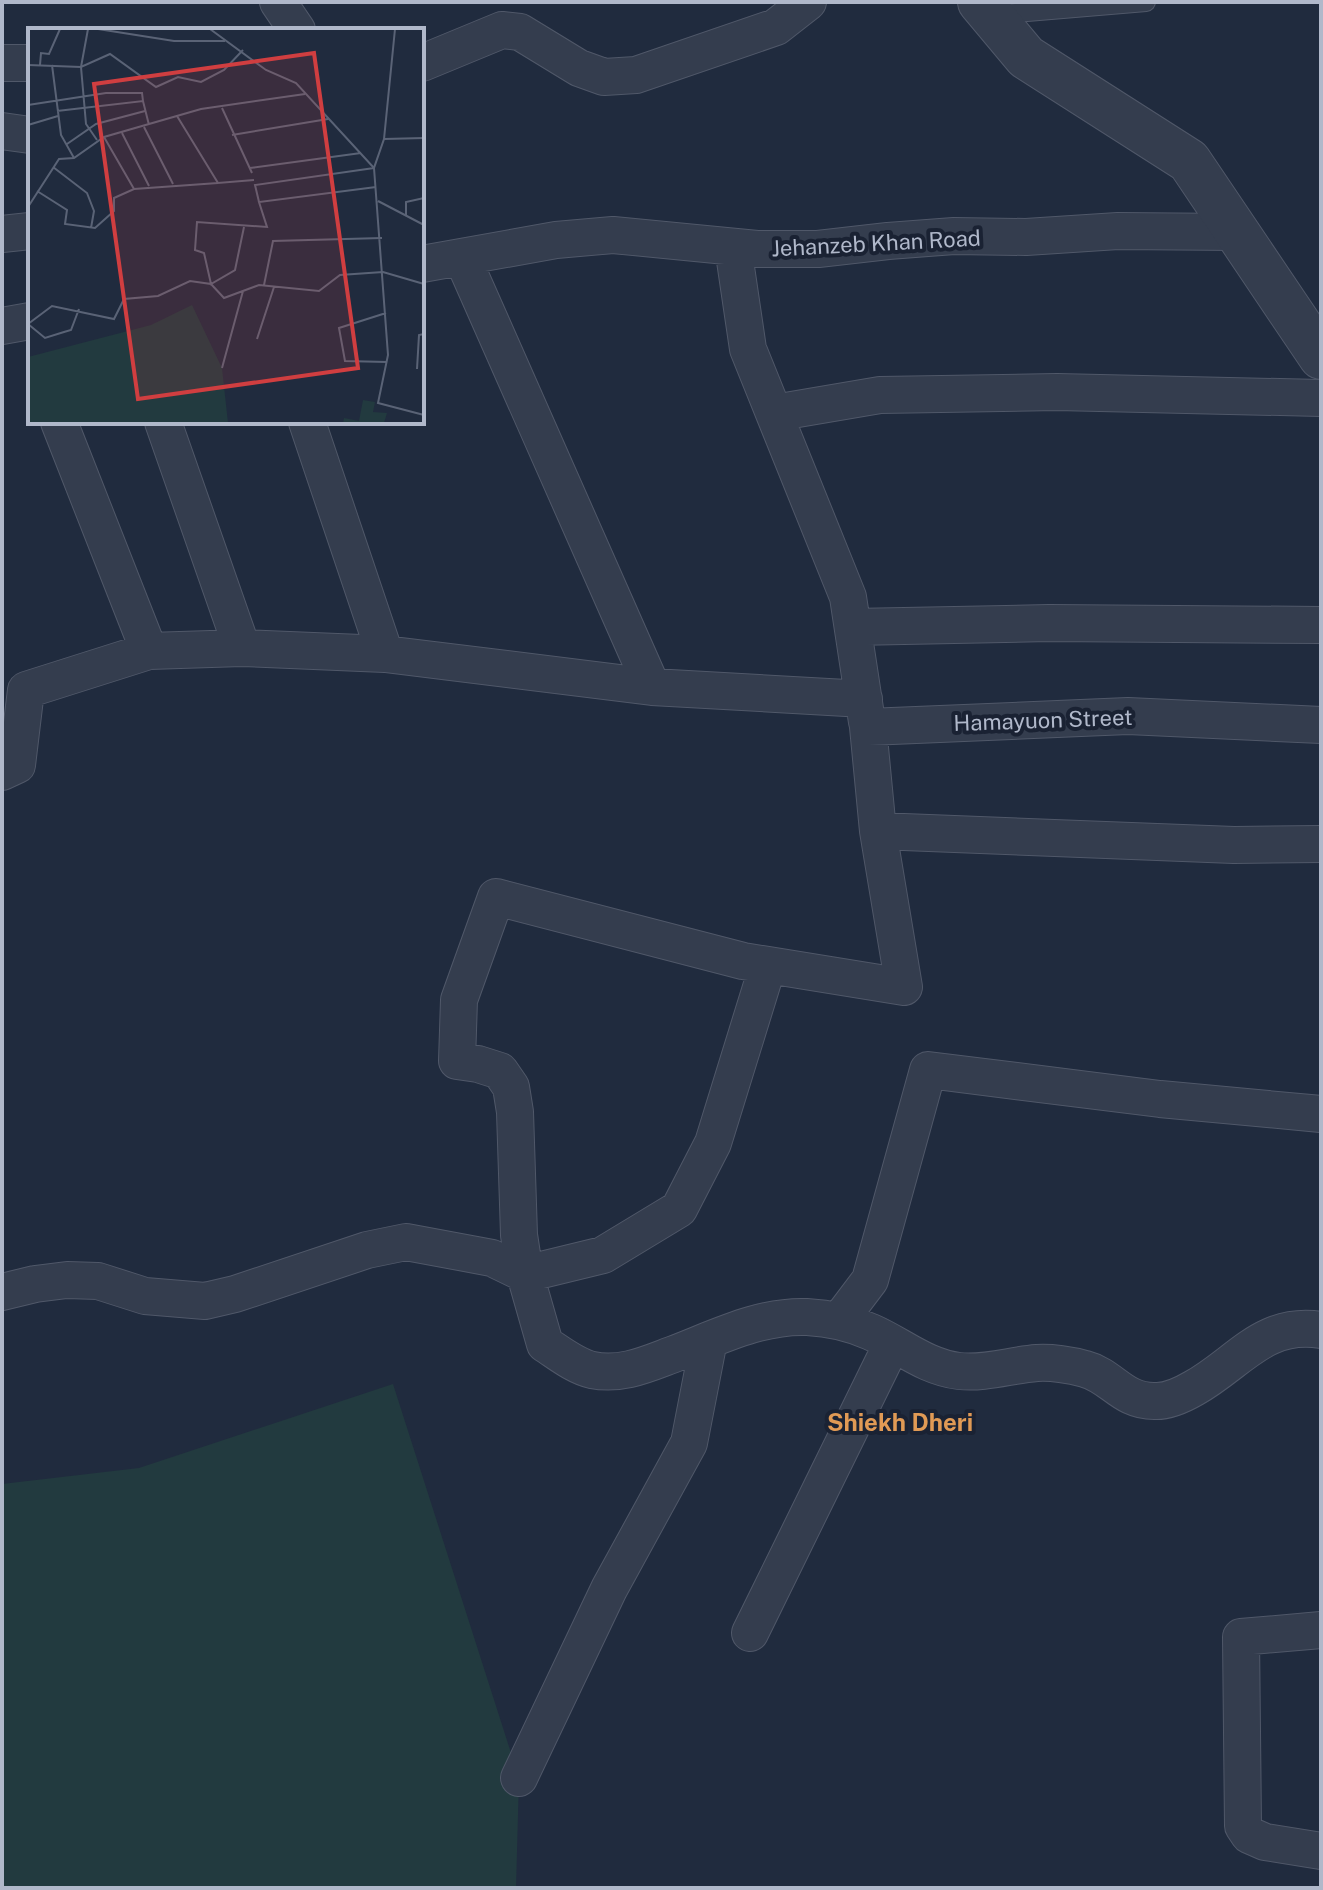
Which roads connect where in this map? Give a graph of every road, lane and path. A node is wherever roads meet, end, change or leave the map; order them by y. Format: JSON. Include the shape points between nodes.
{"nodes":[{"id":1,"x":278,"y":2,"type":"edge"},
{"id":2,"x":808,"y":2,"type":"edge"},
{"id":3,"x":1146,"y":2,"type":"edge"},
{"id":4,"x":986,"y":9,"type":"edge"},
{"id":5,"x":296,"y":28,"type":"edge"},
{"id":6,"x":424,"y":62,"type":"edge"},
{"id":7,"x":2,"y":63,"type":"edge"},
{"id":8,"x":28,"y":63,"type":"edge"},
{"id":9,"x":2,"y":131,"type":"edge"},
{"id":10,"x":28,"y":135,"type":"edge"},
{"id":11,"x":28,"y":231,"type":"edge"},
{"id":12,"x":1237,"y":232,"type":"junction"},
{"id":13,"x":2,"y":234,"type":"edge"},
{"id":14,"x":733,"y":247,"type":"junction"},
{"id":15,"x":462,"y":257,"type":"junction"},
{"id":16,"x":424,"y":264,"type":"edge"},
{"id":17,"x":1321,"y":357,"type":"edge"},
{"id":18,"x":1321,"y":398,"type":"edge"},
{"id":19,"x":774,"y":413,"type":"junction"},
{"id":20,"x":60,"y":424,"type":"edge"},
{"id":21,"x":164,"y":424,"type":"edge"},
{"id":22,"x":308,"y":424,"type":"edge"},
{"id":23,"x":1321,"y":625,"type":"edge"},
{"id":24,"x":853,"y":627,"type":"junction"},
{"id":25,"x":242,"y":648,"type":"junction"},
{"id":26,"x":149,"y":651,"type":"junction"},
{"id":27,"x":385,"y":654,"type":"junction"},
{"id":28,"x":652,"y":687,"type":"junction"},
{"id":29,"x":866,"y":713,"type":"junction"},
{"id":30,"x":1321,"y":725,"type":"edge"},
{"id":31,"x":2,"y":772,"type":"edge"},
{"id":32,"x":878,"y":831,"type":"junction"},
{"id":33,"x":1321,"y":844,"type":"edge"},
{"id":34,"x":768,"y":965,"type":"junction"},
{"id":35,"x":1321,"y":1114,"type":"edge"},
{"id":36,"x":525,"y":1274,"type":"junction"},
{"id":37,"x":2,"y":1292,"type":"edge"},
{"id":38,"x":839,"y":1321,"type":"junction"},
{"id":39,"x":1321,"y":1330,"type":"edge"},
{"id":40,"x":709,"y":1340,"type":"junction"},
{"id":41,"x":892,"y":1344,"type":"junction"},
{"id":42,"x":1321,"y":1630,"type":"edge"},
{"id":43,"x":750,"y":1633,"type":"dead end"},
{"id":44,"x":519,"y":1778,"type":"dead end"},
{"id":45,"x":1321,"y":1851,"type":"edge"}],
"edges":[{"from":1,"to":5,"type":"street"},
{"from":2,"to":6,"type":"street","via":[[776,27],[636,75],[604,77],[520,32],[502,30]]},
{"from":3,"to":4,"type":"lane"},
{"from":4,"to":12,"type":"street","via":[[1026,57],[1189,161]]},
{"from":7,"to":8,"type":"street"},
{"from":9,"to":10,"type":"street"},
{"from":11,"to":13,"type":"street"},
{"from":12,"to":14,"type":"street","name":"Jehanzeb Khan Road","via":[[1118,231],[954,236],[818,249]]},
{"from":12,"to":17,"type":"street"},
{"from":14,"to":15,"type":"street","name":"Jehanzeb Khan Road","via":[[613,235]]},
{"from":14,"to":19,"type":"street","via":[[748,349]]},
{"from":15,"to":16,"type":"street","name":"Jehanzeb Khan Road"},
{"from":15,"to":28,"type":"street"},
{"from":18,"to":19,"type":"street","via":[[1057,392],[880,395]]},
{"from":19,"to":24,"type":"street","via":[[848,597]]},
{"from":20,"to":26,"type":"street"},
{"from":21,"to":25,"type":"street"},
{"from":22,"to":27,"type":"street"},
{"from":23,"to":24,"type":"street"},
{"from":24,"to":29,"type":"street"},
{"from":25,"to":26,"type":"street","name":"Hamayuon Street"},
{"from":25,"to":27,"type":"street","name":"Hamayuon Street"},
{"from":26,"to":31,"type":"street","name":"Hamayuon Street","via":[[26,690],[17,765]]},
{"from":27,"to":28,"type":"street","name":"Hamayuon Street"},
{"from":28,"to":29,"type":"street","name":"Hamayuon Street"},
{"from":29,"to":30,"type":"street","name":"Hamayuon Street"},
{"from":29,"to":32,"type":"street"},
{"from":32,"to":33,"type":"street"},
{"from":32,"to":34,"type":"street","via":[[904,987]]},
{"from":34,"to":36,"type":"street","via":[[713,1143],[679,1209],[603,1255]]},
{"from":34,"to":36,"type":"street","via":[[496,897],[459,1000],[457,1061],[500,1071],[511,1087]]},
{"from":35,"to":38,"type":"street","via":[[928,1070],[870,1280]]},
{"from":36,"to":37,"type":"street","via":[[492,1258],[406,1242],[205,1301],[145,1296],[98,1281],[67,1280]]},
{"from":36,"to":40,"type":"street","via":[[545,1344],[590,1370],[633,1370]]},
{"from":38,"to":40,"type":"street","via":[[766,1321]]},
{"from":38,"to":41,"type":"street"},
{"from":39,"to":41,"type":"street","via":[[1272,1334],[1204,1383],[1155,1402],[1135,1398],[1085,1369],[1038,1363],[961,1372],[939,1368]]},
{"from":40,"to":44,"type":"street","via":[[689,1443],[609,1589]]},
{"from":41,"to":43,"type":"street"},
{"from":42,"to":45,"type":"street","via":[[1241,1637],[1243,1826],[1265,1842]]}]}
